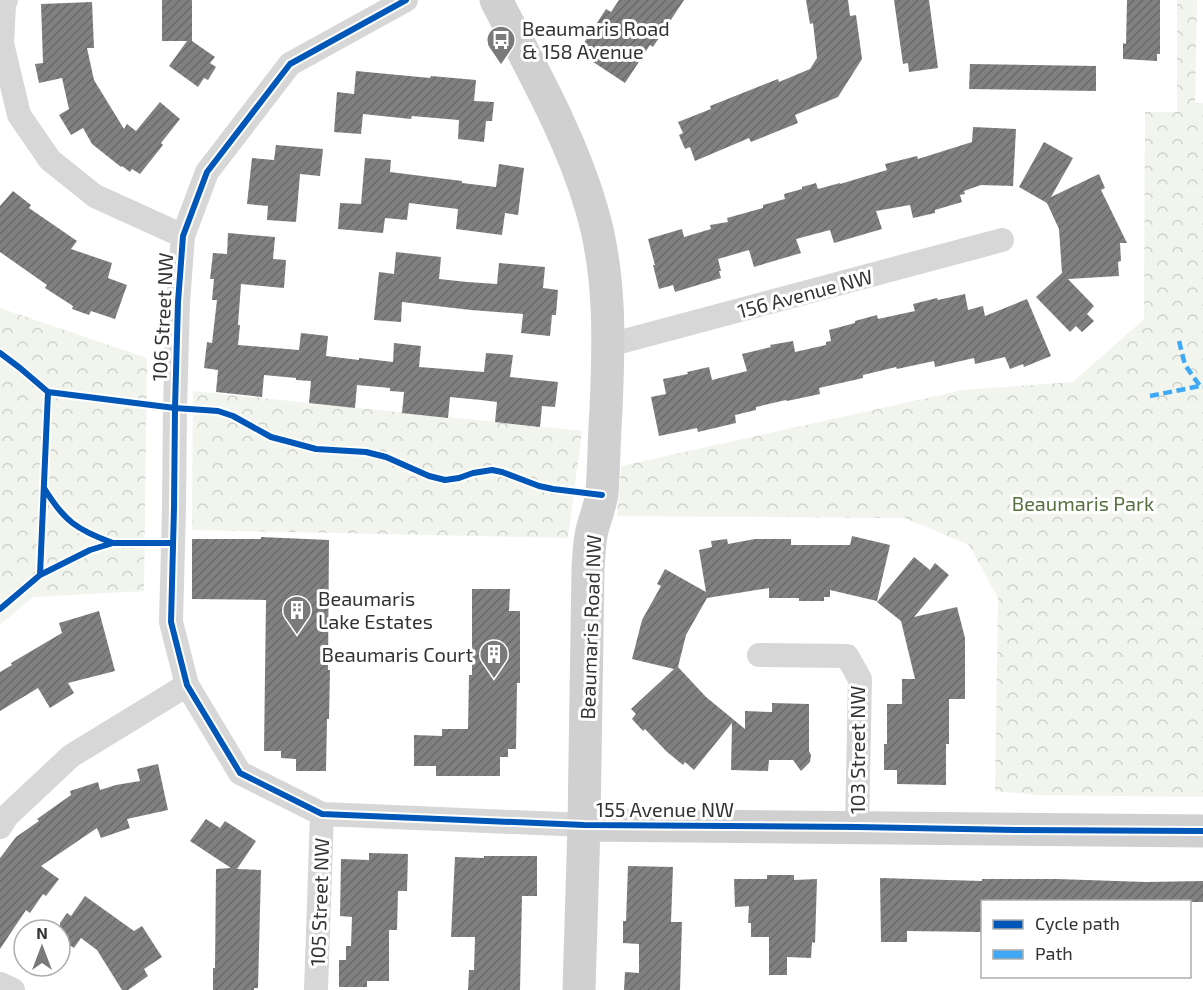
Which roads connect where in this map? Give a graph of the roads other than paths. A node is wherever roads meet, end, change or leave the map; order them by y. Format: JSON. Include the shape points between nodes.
{"nodes":[{"id":1,"x":6,"y":0,"type":"edge"},
{"id":2,"x":406,"y":0,"type":"edge"},
{"id":3,"x":496,"y":0,"type":"edge"},
{"id":4,"x":183,"y":236,"type":"junction"},
{"id":5,"x":1002,"y":240,"type":"dead end"},
{"id":6,"x":609,"y":345,"type":"junction"},
{"id":7,"x":759,"y":656,"type":"dead end"},
{"id":8,"x":187,"y":685,"type":"junction"},
{"id":9,"x":322,"y":814,"type":"junction"},
{"id":10,"x":584,"y":825,"type":"junction"},
{"id":11,"x":0,"y":826,"type":"edge"},
{"id":12,"x":857,"y":827,"type":"junction"},
{"id":13,"x":1203,"y":831,"type":"edge"},
{"id":14,"x":0,"y":984,"type":"edge"},
{"id":15,"x":13,"y":990,"type":"edge"},
{"id":16,"x":316,"y":990,"type":"edge"},
{"id":17,"x":579,"y":990,"type":"edge"}],
"edges":[{"from":1,"to":4,"type":"street","name":"106 Street NW","via":[[3,43],[19,115],[50,160],[95,196]]},
{"from":2,"to":4,"type":"street","via":[[290,64],[207,172]]},
{"from":3,"to":6,"type":"street","name":"Beaumaris Road NW","via":[[567,141],[584,185],[606,278]]},
{"from":4,"to":8,"type":"street","name":"106 Street NW","via":[[171,622]]},
{"from":5,"to":6,"type":"street","name":"156 Avenue NW"},
{"from":6,"to":10,"type":"street","name":"Beaumaris Road NW","via":[[602,495],[591,535],[588,568]]},
{"from":7,"to":12,"type":"street","name":"103 Street NW","via":[[847,656],[860,679]]},
{"from":8,"to":9,"type":"street","name":"155 Avenue NW","via":[[240,773]]},
{"from":8,"to":11,"type":"street","via":[[71,756]]},
{"from":9,"to":10,"type":"street","name":"155 Avenue NW"},
{"from":9,"to":16,"type":"street","name":"105 Street NW"},
{"from":10,"to":12,"type":"street","name":"155 Avenue NW"},
{"from":10,"to":17,"type":"street","name":"Beaumaris Road NW"},
{"from":12,"to":13,"type":"street","name":"155 Avenue NW"},
{"from":14,"to":15,"type":"street"}]}
